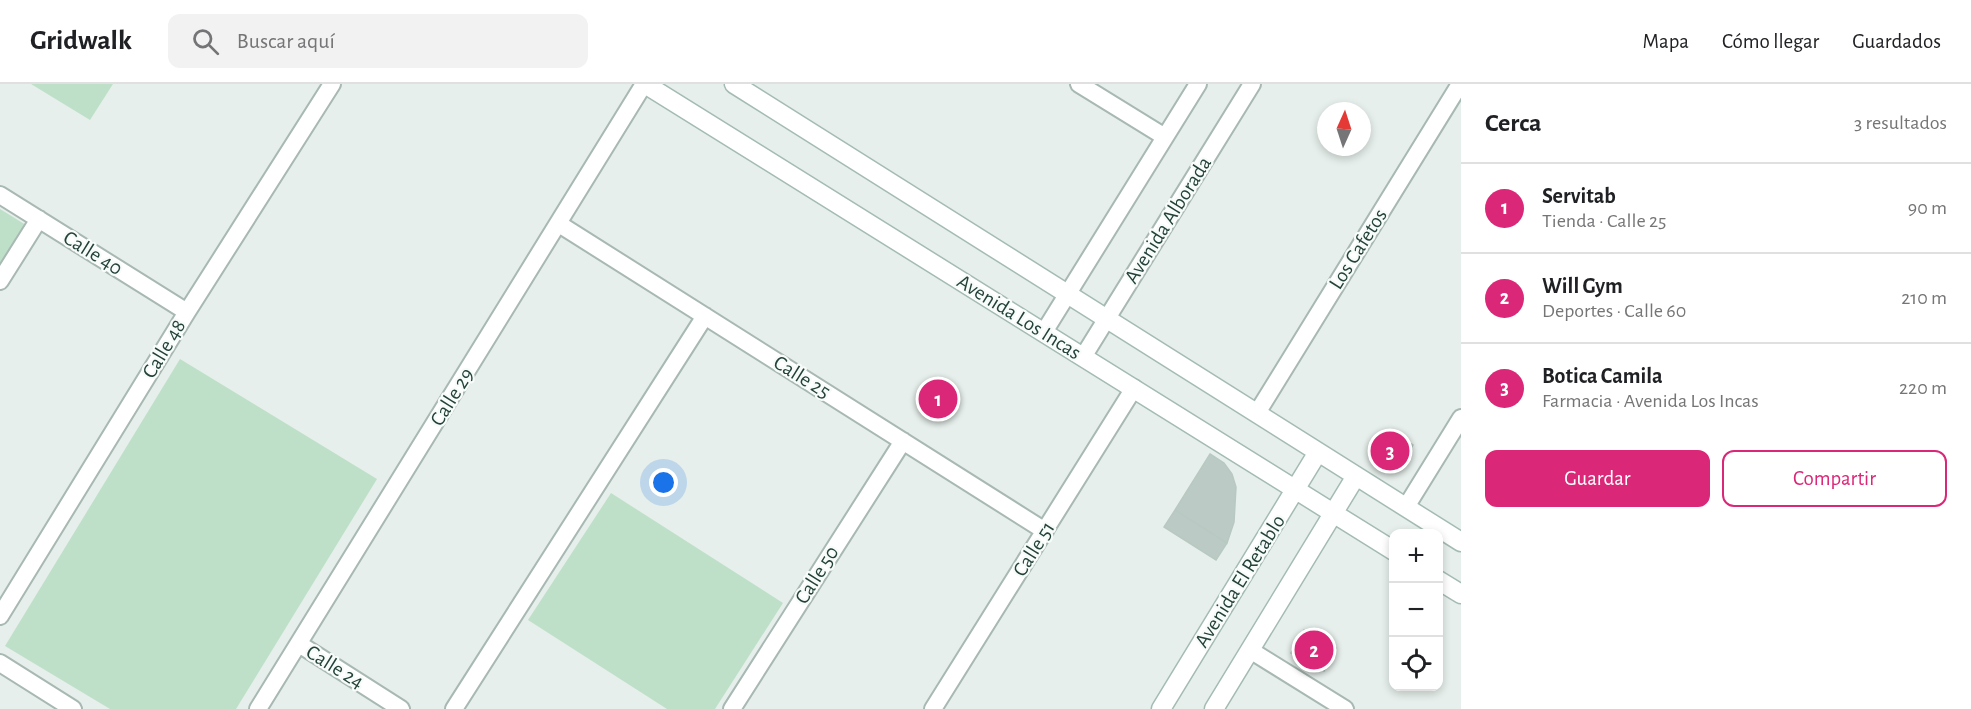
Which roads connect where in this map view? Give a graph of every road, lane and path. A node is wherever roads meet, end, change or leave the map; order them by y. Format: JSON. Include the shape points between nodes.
{"nodes":[{"id":1,"x":644,"y":84,"type":"edge"},
{"id":2,"x":734,"y":84,"type":"edge"},
{"id":3,"x":1079,"y":84,"type":"edge"},
{"id":4,"x":1198,"y":84,"type":"edge"},
{"id":5,"x":1252,"y":84,"type":"edge"},
{"id":6,"x":1460,"y":84,"type":"edge"},
{"id":7,"x":328,"y":85,"type":"edge"},
{"id":8,"x":1165,"y":137,"type":"junction"},
{"id":9,"x":0,"y":195,"type":"edge"},
{"id":10,"x":39,"y":219,"type":"junction"},
{"id":11,"x":559,"y":224,"type":"junction"},
{"id":12,"x":0,"y":281,"type":"edge"},
{"id":13,"x":1068,"y":295,"type":"junction"},
{"id":14,"x":187,"y":312,"type":"junction"},
{"id":15,"x":705,"y":316,"type":"junction"},
{"id":16,"x":1107,"y":319,"type":"junction"},
{"id":17,"x":1044,"y":333,"type":"junction"},
{"id":18,"x":1083,"y":357,"type":"junction"},
{"id":19,"x":1134,"y":388,"type":"junction"},
{"id":20,"x":1257,"y":413,"type":"junction"},
{"id":21,"x":1461,"y":418,"type":"edge"},
{"id":22,"x":903,"y":441,"type":"junction"},
{"id":23,"x":1318,"y":452,"type":"junction"},
{"id":24,"x":1356,"y":476,"type":"junction"},
{"id":25,"x":1297,"y":489,"type":"junction"},
{"id":26,"x":1406,"y":507,"type":"junction"},
{"id":27,"x":1334,"y":513,"type":"junction"},
{"id":28,"x":1045,"y":531,"type":"junction"},
{"id":29,"x":1461,"y":542,"type":"edge"},
{"id":30,"x":1389,"y":548,"type":"edge"},
{"id":31,"x":1443,"y":583,"type":"edge"},
{"id":32,"x":1461,"y":594,"type":"edge"},
{"id":33,"x":0,"y":616,"type":"edge"},
{"id":34,"x":299,"y":644,"type":"junction"},
{"id":35,"x":1250,"y":650,"type":"junction"},
{"id":36,"x":0,"y":663,"type":"edge"},
{"id":37,"x":73,"y":709,"type":"edge"},
{"id":38,"x":258,"y":709,"type":"edge"},
{"id":39,"x":401,"y":709,"type":"edge"},
{"id":40,"x":454,"y":709,"type":"edge"},
{"id":41,"x":732,"y":709,"type":"edge"},
{"id":42,"x":933,"y":709,"type":"edge"},
{"id":43,"x":1161,"y":709,"type":"edge"},
{"id":44,"x":1214,"y":709,"type":"edge"},
{"id":45,"x":1345,"y":709,"type":"edge"}],
"edges":[{"from":1,"to":11,"type":"street","name":"Calle 29"},
{"from":1,"to":17,"type":"main road","name":"Avenida Los Incas"},
{"from":2,"to":13,"type":"main road"},
{"from":3,"to":8,"type":"street"},
{"from":4,"to":8,"type":"street"},
{"from":5,"to":16,"type":"street","name":"Avenida Alborada"},
{"from":6,"to":20,"type":"street","name":"Los Cafetos"},
{"from":7,"to":14,"type":"street","name":"Calle 48"},
{"from":8,"to":13,"type":"street"},
{"from":9,"to":10,"type":"street","name":"Calle 40"},
{"from":10,"to":12,"type":"street"},
{"from":10,"to":14,"type":"street","name":"Calle 40"},
{"from":11,"to":15,"type":"street","name":"Calle 25"},
{"from":11,"to":34,"type":"street","name":"Calle 29"},
{"from":13,"to":16,"type":"main road"},
{"from":13,"to":17,"type":"street"},
{"from":14,"to":33,"type":"street","name":"Calle 48"},
{"from":15,"to":22,"type":"street","name":"Calle 25"},
{"from":15,"to":40,"type":"street"},
{"from":16,"to":18,"type":"street","name":"Avenida Alborada"},
{"from":16,"to":20,"type":"main road"},
{"from":17,"to":18,"type":"main road","name":"Avenida Los Incas"},
{"from":18,"to":19,"type":"main road","name":"Avenida Los Incas"},
{"from":19,"to":25,"type":"main road","name":"Avenida Los Incas"},
{"from":19,"to":28,"type":"street","name":"Calle 51"},
{"from":20,"to":23,"type":"main road"},
{"from":21,"to":26,"type":"street"},
{"from":22,"to":28,"type":"street","name":"Calle 25"},
{"from":22,"to":41,"type":"street","name":"Calle 50"},
{"from":23,"to":24,"type":"main road"},
{"from":23,"to":25,"type":"main road","name":"Avenida El Retablo"},
{"from":24,"to":26,"type":"main road"},
{"from":24,"to":27,"type":"main road","name":"Avenida El Retablo"},
{"from":25,"to":27,"type":"main road","name":"Avenida Los Incas"},
{"from":25,"to":43,"type":"main road","name":"Avenida El Retablo"},
{"from":26,"to":29,"type":"main road"},
{"from":27,"to":30,"type":"main road","name":"Avenida Los Incas"},
{"from":27,"to":35,"type":"main road","name":"Avenida El Retablo"},
{"from":28,"to":42,"type":"street","name":"Calle 51"},
{"from":31,"to":32,"type":"main road"},
{"from":34,"to":38,"type":"street","name":"Calle 29"},
{"from":34,"to":39,"type":"street","name":"Calle 24"},
{"from":35,"to":44,"type":"main road","name":"Avenida El Retablo"},
{"from":35,"to":45,"type":"street"},
{"from":36,"to":37,"type":"street"}]}
